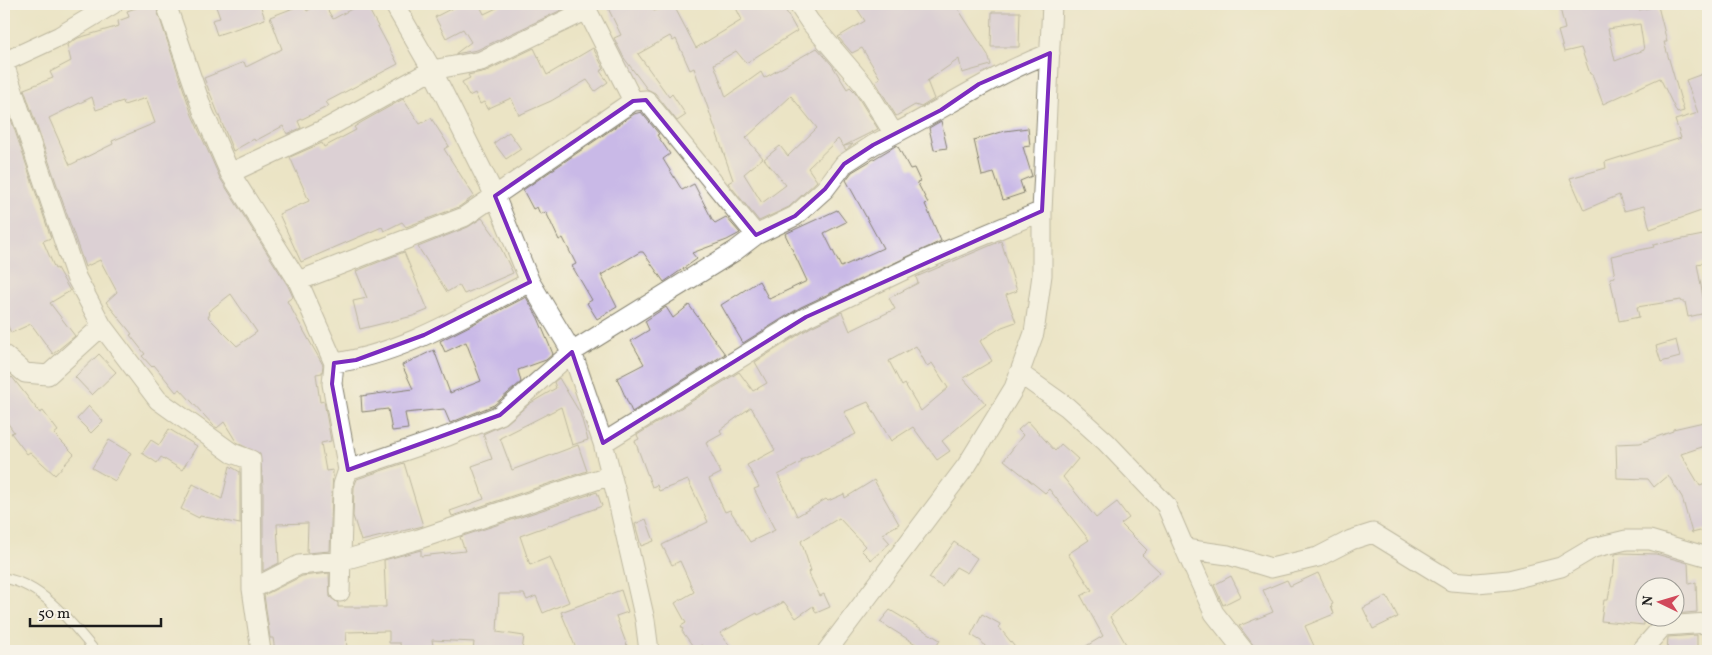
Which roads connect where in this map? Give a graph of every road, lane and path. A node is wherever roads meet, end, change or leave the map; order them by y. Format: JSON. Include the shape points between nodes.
{"nodes":[{"id":1,"x":113,"y":4,"type":"edge"},
{"id":2,"x":166,"y":4,"type":"edge"},
{"id":3,"x":394,"y":4,"type":"edge"},
{"id":4,"x":798,"y":4,"type":"edge"},
{"id":5,"x":1052,"y":4,"type":"edge"},
{"id":6,"x":586,"y":7,"type":"edge"},
{"id":7,"x":1050,"y":53,"type":"junction"},
{"id":8,"x":4,"y":63,"type":"edge"},
{"id":9,"x":432,"y":70,"type":"junction"},
{"id":10,"x":633,"y":101,"type":"junction"},
{"id":11,"x":894,"y":134,"type":"junction"},
{"id":12,"x":230,"y":173,"type":"junction"},
{"id":13,"x":495,"y":196,"type":"junction"},
{"id":14,"x":1042,"y":211,"type":"junction"},
{"id":15,"x":756,"y":235,"type":"junction"},
{"id":16,"x":298,"y":281,"type":"junction"},
{"id":17,"x":530,"y":282,"type":"junction"},
{"id":18,"x":102,"y":326,"type":"junction"},
{"id":19,"x":572,"y":352,"type":"junction"},
{"id":20,"x":4,"y":355,"type":"edge"},
{"id":21,"x":334,"y":363,"type":"junction"},
{"id":22,"x":1019,"y":373,"type":"junction"},
{"id":23,"x":603,"y":443,"type":"junction"},
{"id":24,"x":348,"y":470,"type":"junction"},
{"id":25,"x":611,"y":475,"type":"junction"},
{"id":26,"x":1184,"y":549,"type":"junction"},
{"id":27,"x":1708,"y":558,"type":"edge"},
{"id":28,"x":340,"y":561,"type":"junction"},
{"id":29,"x":4,"y":578,"type":"edge"},
{"id":30,"x":252,"y":589,"type":"junction"},
{"id":31,"x":340,"y":592,"type":"dead end"},
{"id":32,"x":1708,"y":623,"type":"edge"},
{"id":33,"x":95,"y":651,"type":"edge"},
{"id":34,"x":261,"y":651,"type":"edge"},
{"id":35,"x":649,"y":651,"type":"edge"},
{"id":36,"x":827,"y":651,"type":"edge"},
{"id":37,"x":1244,"y":651,"type":"edge"},
{"id":38,"x":1641,"y":651,"type":"edge"}],
"edges":[{"from":1,"to":8,"type":"street","via":[[60,36]]},
{"from":2,"to":12,"type":"street","via":[[203,112]]},
{"from":3,"to":9,"type":"street"},
{"from":4,"to":11,"type":"street","via":[[863,84]]},
{"from":5,"to":7,"type":"street"},
{"from":6,"to":9,"type":"street","via":[[481,61]]},
{"from":6,"to":10,"type":"street"},
{"from":7,"to":11,"type":"street","via":[[979,84],[942,110]]},
{"from":7,"to":14,"type":"street"},
{"from":8,"to":18,"type":"street","via":[[76,277]]},
{"from":9,"to":12,"type":"street","via":[[329,128]]},
{"from":9,"to":13,"type":"street"},
{"from":10,"to":13,"type":"street"},
{"from":10,"to":15,"type":"street","via":[[646,100]]},
{"from":11,"to":15,"type":"street","via":[[844,164],[825,189],[795,216]]},
{"from":12,"to":16,"type":"street"},
{"from":13,"to":16,"type":"street","via":[[464,217]]},
{"from":13,"to":17,"type":"street"},
{"from":14,"to":22,"type":"street","via":[[1042,274],[1034,333]]},
{"from":14,"to":23,"type":"street","via":[[925,260],[806,317]]},
{"from":15,"to":19,"type":"street"},
{"from":16,"to":21,"type":"street"},
{"from":17,"to":19,"type":"street"},
{"from":17,"to":21,"type":"street","via":[[424,335],[356,360]]},
{"from":18,"to":20,"type":"street","via":[[48,375],[25,373]]},
{"from":18,"to":30,"type":"street","via":[[158,400],[232,453],[251,460]]},
{"from":19,"to":23,"type":"street"},
{"from":19,"to":24,"type":"street","via":[[500,415]]},
{"from":21,"to":24,"type":"street","via":[[332,384]]},
{"from":22,"to":26,"type":"street","via":[[1067,407],[1166,504]]},
{"from":22,"to":36,"type":"street","via":[[1014,388],[967,465]]},
{"from":23,"to":25,"type":"street"},
{"from":24,"to":28,"type":"street","via":[[343,485]]},
{"from":25,"to":28,"type":"street","via":[[419,539]]},
{"from":25,"to":35,"type":"street","via":[[645,620]]},
{"from":26,"to":27,"type":"street","via":[[1228,555],[1271,568],[1318,557],[1373,533],[1451,581],[1477,583],[1509,580],[1561,567],[1593,548],[1626,540],[1650,540]]},
{"from":26,"to":37,"type":"street","via":[[1214,613]]},
{"from":28,"to":30,"type":"street","via":[[299,565]]},
{"from":28,"to":31,"type":"street"},
{"from":29,"to":33,"type":"lane","via":[[44,596]]},
{"from":30,"to":34,"type":"street"},
{"from":32,"to":38,"type":"street","via":[[1664,626]]}]}
